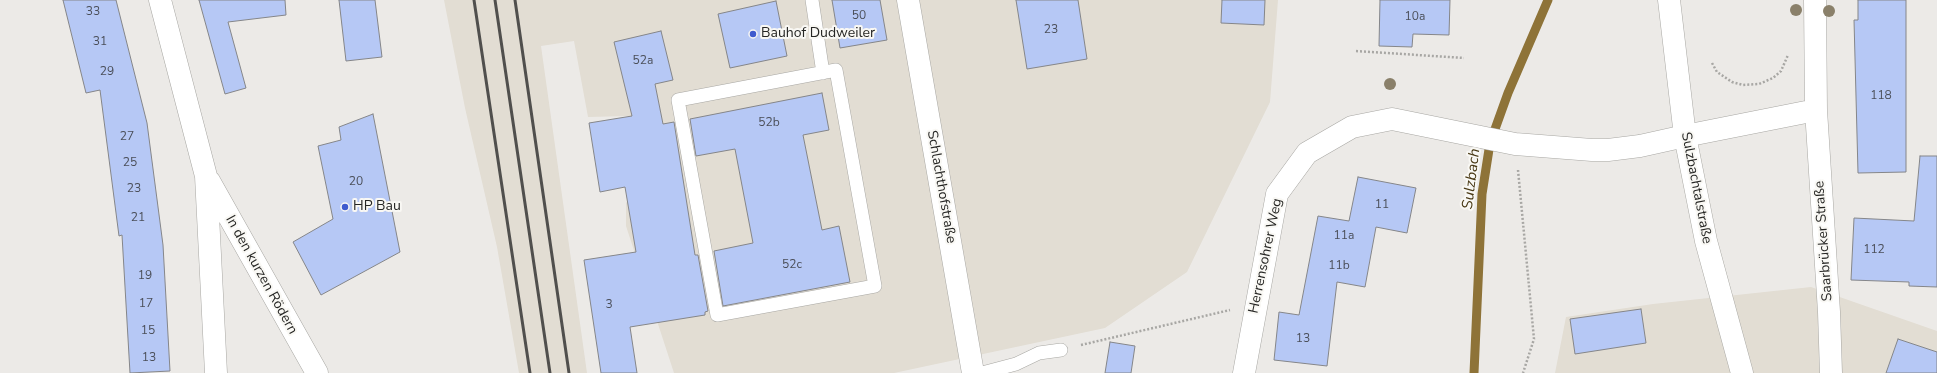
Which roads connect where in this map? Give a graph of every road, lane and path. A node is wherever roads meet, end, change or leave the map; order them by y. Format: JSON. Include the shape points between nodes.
{"nodes":[{"id":1,"x":160,"y":0,"type":"edge"},
{"id":2,"x":812,"y":0,"type":"edge"},
{"id":3,"x":908,"y":0,"type":"edge"},
{"id":4,"x":1669,"y":0,"type":"edge"},
{"id":5,"x":1815,"y":0,"type":"edge"},
{"id":6,"x":1356,"y":51,"type":"dead end"},
{"id":7,"x":1788,"y":52,"type":"dead end"},
{"id":8,"x":1464,"y":58,"type":"dead end"},
{"id":9,"x":1712,"y":63,"type":"dead end"},
{"id":10,"x":823,"y":73,"type":"junction"},
{"id":11,"x":1816,"y":110,"type":"junction"},
{"id":12,"x":1685,"y":136,"type":"junction"},
{"id":13,"x":1518,"y":144,"type":"junction"},
{"id":14,"x":206,"y":176,"type":"junction"},
{"id":15,"x":1208,"y":315,"type":"dead end"},
{"id":16,"x":1061,"y":350,"type":"joint"},
{"id":17,"x":216,"y":373,"type":"edge"},
{"id":18,"x":317,"y":373,"type":"edge"},
{"id":19,"x":973,"y":373,"type":"edge"},
{"id":20,"x":982,"y":373,"type":"edge"},
{"id":21,"x":1244,"y":373,"type":"edge"},
{"id":22,"x":1523,"y":373,"type":"edge"},
{"id":23,"x":1742,"y":373,"type":"edge"},
{"id":24,"x":1831,"y":373,"type":"edge"}],
"edges":[{"from":1,"to":14,"type":"street","name":"In den kurzen Rödern"},
{"from":2,"to":10,"type":"lane"},
{"from":3,"to":19,"type":"street","name":"Schlachthofstraße"},
{"from":4,"to":12,"type":"street","name":"Sulzbachtalstraße"},
{"from":5,"to":11,"type":"street","name":"Saarbrücker Straße"},
{"from":6,"to":8,"type":"path"},
{"from":7,"to":9,"type":"path","via":[[1781,70],[1773,78],[1759,84],[1743,85],[1732,82],[1717,72]]},
{"from":10,"to":10,"type":"lane","via":[[836,70],[875,286],[718,315],[678,100]]},
{"from":11,"to":12,"type":"street"},
{"from":11,"to":24,"type":"street","name":"Saarbrücker Straße"},
{"from":12,"to":13,"type":"street","name":"Herrensohrer Weg","via":[[1608,150]]},
{"from":12,"to":23,"type":"street","name":"Sulzbachtalstraße","via":[[1706,240]]},
{"from":13,"to":21,"type":"street","name":"Herrensohrer Weg","via":[[1392,119],[1352,127],[1307,153],[1277,194]]},
{"from":13,"to":22,"type":"path","via":[[1518,174],[1534,340]]},
{"from":14,"to":17,"type":"street","name":"In den kurzen Rödern"},
{"from":14,"to":18,"type":"street","name":"In den kurzen Rödern"},
{"from":15,"to":16,"type":"path"},
{"from":16,"to":20,"type":"lane","via":[[1039,352],[1016,364]]}]}
